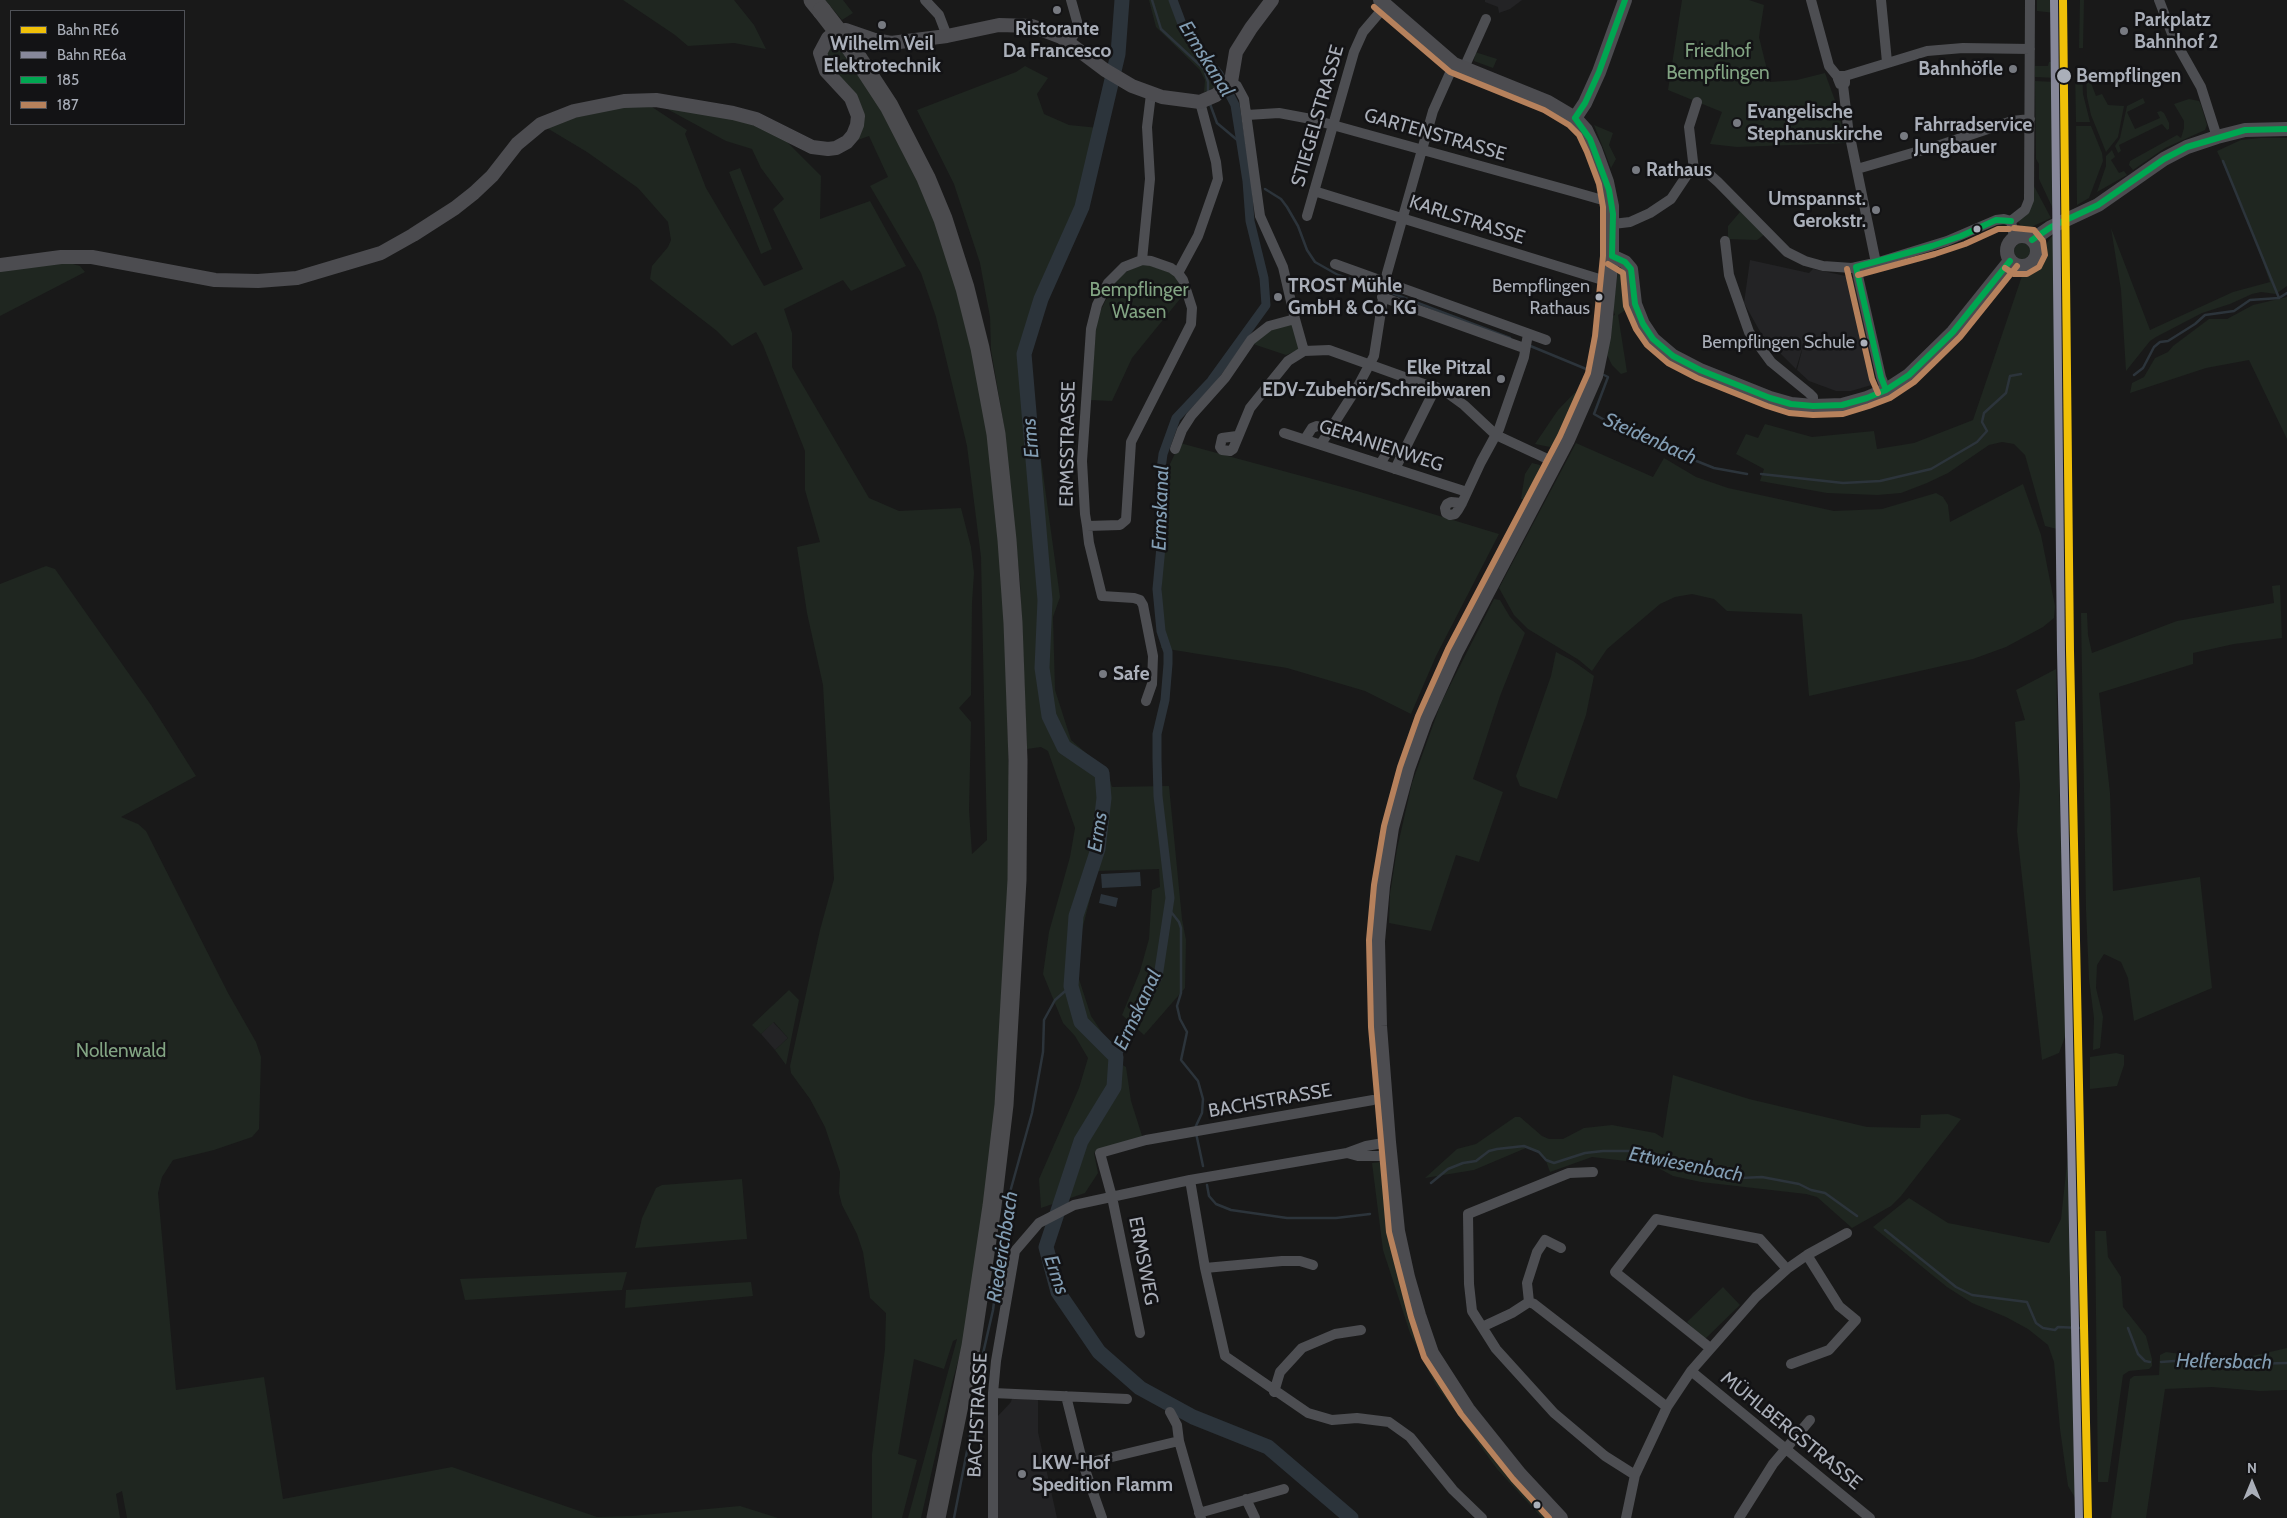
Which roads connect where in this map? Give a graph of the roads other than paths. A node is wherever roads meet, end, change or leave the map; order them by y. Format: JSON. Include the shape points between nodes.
{"nodes":[{"id":1,"x":925,"y":0,"type":"edge"},
{"id":2,"x":1071,"y":0,"type":"edge"},
{"id":3,"x":1272,"y":0,"type":"edge"},
{"id":4,"x":1625,"y":0,"type":"edge"},
{"id":5,"x":1811,"y":0,"type":"edge"},
{"id":6,"x":1881,"y":0,"type":"edge"},
{"id":7,"x":2030,"y":0,"type":"edge"},
{"id":8,"x":2159,"y":0,"type":"edge"},
{"id":9,"x":1383,"y":2,"type":"edge"},
{"id":10,"x":817,"y":5,"type":"edge"},
{"id":11,"x":1486,"y":19,"type":"dead end"},
{"id":12,"x":947,"y":36,"type":"junction"},
{"id":13,"x":1069,"y":42,"type":"junction"},
{"id":14,"x":2030,"y":49,"type":"junction"},
{"id":15,"x":1887,"y":62,"type":"junction"},
{"id":16,"x":1459,"y":66,"type":"junction"},
{"id":17,"x":1842,"y":79,"type":"junction"},
{"id":18,"x":1151,"y":94,"type":"junction"},
{"id":19,"x":1215,"y":94,"type":"junction"},
{"id":20,"x":1697,"y":102,"type":"dead end"},
{"id":21,"x":1247,"y":115,"type":"junction"},
{"id":22,"x":1575,"y":118,"type":"junction"},
{"id":23,"x":2030,"y":119,"type":"junction"},
{"id":24,"x":1333,"y":124,"type":"junction"},
{"id":25,"x":2287,"y":129,"type":"edge"},
{"id":26,"x":2217,"y":136,"type":"junction"},
{"id":27,"x":1422,"y":150,"type":"junction"},
{"id":28,"x":1856,"y":169,"type":"junction"},
{"id":29,"x":1694,"y":170,"type":"junction"},
{"id":30,"x":1314,"y":191,"type":"junction"},
{"id":31,"x":1611,"y":199,"type":"junction"},
{"id":32,"x":1307,"y":216,"type":"dead end"},
{"id":33,"x":1402,"y":218,"type":"junction"},
{"id":34,"x":2011,"y":221,"type":"junction"},
{"id":35,"x":1613,"y":224,"type":"junction"},
{"id":36,"x":2014,"y":237,"type":"junction"},
{"id":37,"x":2032,"y":240,"type":"junction"},
{"id":38,"x":1725,"y":241,"type":"dead end"},
{"id":39,"x":1612,"y":256,"type":"junction"},
{"id":40,"x":1142,"y":260,"type":"junction"},
{"id":41,"x":2010,"y":261,"type":"junction"},
{"id":42,"x":1876,"y":263,"type":"junction"},
{"id":43,"x":0,"y":264,"type":"edge"},
{"id":44,"x":1335,"y":264,"type":"dead end"},
{"id":45,"x":1856,"y":268,"type":"junction"},
{"id":46,"x":1178,"y":273,"type":"junction"},
{"id":47,"x":1384,"y":282,"type":"junction"},
{"id":48,"x":1609,"y":282,"type":"junction"},
{"id":49,"x":1382,"y":298,"type":"junction"},
{"id":50,"x":1294,"y":319,"type":"junction"},
{"id":51,"x":1528,"y":334,"type":"junction"},
{"id":52,"x":1546,"y":340,"type":"dead end"},
{"id":53,"x":1524,"y":348,"type":"junction"},
{"id":54,"x":1304,"y":351,"type":"junction"},
{"id":55,"x":1370,"y":363,"type":"junction"},
{"id":56,"x":1436,"y":387,"type":"junction"},
{"id":57,"x":1886,"y":390,"type":"junction"},
{"id":58,"x":1813,"y":406,"type":"junction"},
{"id":59,"x":1330,"y":429,"type":"junction"},
{"id":60,"x":1284,"y":433,"type":"dead end"},
{"id":61,"x":1496,"y":435,"type":"junction"},
{"id":62,"x":1237,"y":436,"type":"dead end"},
{"id":63,"x":1305,"y":440,"type":"junction"},
{"id":64,"x":1321,"y":444,"type":"junction"},
{"id":65,"x":1175,"y":449,"type":"dead end"},
{"id":66,"x":1403,"y":452,"type":"junction"},
{"id":67,"x":1556,"y":463,"type":"junction"},
{"id":68,"x":1380,"y":464,"type":"junction"},
{"id":69,"x":1395,"y":469,"type":"junction"},
{"id":70,"x":1467,"y":492,"type":"junction"},
{"id":71,"x":1462,"y":503,"type":"dead end"},
{"id":72,"x":1086,"y":526,"type":"junction"},
{"id":73,"x":1146,"y":701,"type":"dead end"},
{"id":74,"x":1373,"y":1100,"type":"dead end"},
{"id":75,"x":1389,"y":1142,"type":"junction"},
{"id":76,"x":1347,"y":1153,"type":"junction"},
{"id":77,"x":1390,"y":1156,"type":"junction"},
{"id":78,"x":1593,"y":1172,"type":"dead end"},
{"id":79,"x":1190,"y":1180,"type":"junction"},
{"id":80,"x":1112,"y":1197,"type":"junction"},
{"id":81,"x":1847,"y":1233,"type":"dead end"},
{"id":82,"x":1561,"y":1248,"type":"dead end"},
{"id":83,"x":1807,"y":1255,"type":"junction"},
{"id":84,"x":1313,"y":1264,"type":"dead end"},
{"id":85,"x":1205,"y":1268,"type":"junction"},
{"id":86,"x":1787,"y":1270,"type":"junction"},
{"id":87,"x":1529,"y":1302,"type":"junction"},
{"id":88,"x":1482,"y":1327,"type":"junction"},
{"id":89,"x":1361,"y":1330,"type":"dead end"},
{"id":90,"x":1140,"y":1333,"type":"dead end"},
{"id":91,"x":1710,"y":1348,"type":"junction"},
{"id":92,"x":1791,"y":1364,"type":"dead end"},
{"id":93,"x":1691,"y":1371,"type":"junction"},
{"id":94,"x":1274,"y":1392,"type":"junction"},
{"id":95,"x":993,"y":1393,"type":"junction"},
{"id":96,"x":1066,"y":1396,"type":"junction"},
{"id":97,"x":1127,"y":1399,"type":"dead end"},
{"id":98,"x":1667,"y":1406,"type":"junction"},
{"id":99,"x":1170,"y":1412,"type":"dead end"},
{"id":100,"x":1810,"y":1420,"type":"dead end"},
{"id":101,"x":1179,"y":1441,"type":"junction"},
{"id":102,"x":1786,"y":1450,"type":"junction"},
{"id":103,"x":1083,"y":1464,"type":"junction"},
{"id":104,"x":1635,"y":1475,"type":"junction"},
{"id":105,"x":1284,"y":1489,"type":"dead end"},
{"id":106,"x":1246,"y":1499,"type":"junction"},
{"id":107,"x":1200,"y":1516,"type":"edge"},
{"id":108,"x":936,"y":1518,"type":"edge"},
{"id":109,"x":993,"y":1518,"type":"edge"},
{"id":110,"x":1102,"y":1518,"type":"edge"},
{"id":111,"x":1255,"y":1518,"type":"edge"},
{"id":112,"x":1482,"y":1518,"type":"edge"},
{"id":113,"x":1561,"y":1518,"type":"edge"},
{"id":114,"x":1626,"y":1518,"type":"edge"},
{"id":115,"x":1739,"y":1518,"type":"edge"},
{"id":116,"x":1870,"y":1518,"type":"edge"}],
"edges":[{"from":1,"to":12,"type":"street","via":[[939,15]]},
{"from":2,"to":13,"type":"street","via":[[1078,25]]},
{"from":3,"to":19,"type":"street","via":[[1236,52]]},
{"from":4,"to":22,"type":"street","via":[[1599,72]]},
{"from":5,"to":17,"type":"street","via":[[1829,66]]},
{"from":6,"to":15,"type":"street"},
{"from":7,"to":14,"type":"street"},
{"from":8,"to":26,"type":"street","via":[[2174,39],[2201,87]]},
{"from":9,"to":16,"type":"street"},
{"from":9,"to":24,"type":"street","name":"STIEGELSTRASSE","via":[[1358,40]]},
{"from":10,"to":108,"type":"highway","bridge":true,"via":[[854,51],[889,106],[943,219],[980,348],[996,434],[1007,531],[1018,760],[1017,880],[1004,1105],[971,1346]]},
{"from":11,"to":16,"type":"street"},
{"from":12,"to":13,"type":"street","via":[[1012,24],[1044,29]]},
{"from":12,"to":43,"type":"street","via":[[891,43],[846,30],[835,32],[828,38],[820,53],[823,66],[851,98],[858,120],[847,142],[828,150],[744,116],[656,100],[588,107],[541,124],[521,140],[492,176],[455,208],[398,245],[361,260],[297,278],[215,280],[81,257]]},
{"from":13,"to":18,"type":"street","via":[[1105,70]]},
{"from":14,"to":15,"type":"street","via":[[1945,49]]},
{"from":14,"to":23,"type":"street"},
{"from":15,"to":17,"type":"street"},
{"from":16,"to":22,"type":"street","via":[[1548,102]]},
{"from":16,"to":27,"type":"street","via":[[1437,99]]},
{"from":17,"to":28,"type":"street"},
{"from":18,"to":19,"type":"street"},
{"from":18,"to":40,"type":"street","via":[[1147,127],[1150,179]]},
{"from":19,"to":21,"type":"street","via":[[1241,92]]},
{"from":19,"to":46,"type":"street","via":[[1218,179],[1206,217]]},
{"from":20,"to":29,"type":"street","via":[[1689,127]]},
{"from":21,"to":24,"type":"street","name":"GARTENSTRASSE","via":[[1285,114]]},
{"from":21,"to":50,"type":"street","via":[[1260,216],[1283,268]]},
{"from":22,"to":31,"type":"street","via":[[1593,144]]},
{"from":23,"to":28,"type":"street","via":[[2012,120]]},
{"from":23,"to":34,"type":"street","via":[[2029,200],[2025,210]]},
{"from":24,"to":27,"type":"street","name":"GARTENSTRASSE"},
{"from":24,"to":30,"type":"street","name":"STIEGELSTRASSE"},
{"from":25,"to":26,"type":"street","via":[[2250,130]]},
{"from":26,"to":37,"type":"street","via":[[2187,147],[2156,164],[2112,196]]},
{"from":27,"to":31,"type":"street","name":"GARTENSTRASSE","via":[[1599,199]]},
{"from":27,"to":33,"type":"street"},
{"from":28,"to":42,"type":"street"},
{"from":29,"to":35,"type":"street","via":[[1671,199],[1661,206],[1637,220]]},
{"from":29,"to":45,"type":"street","via":[[1703,170],[1718,182],[1787,252],[1812,264]]},
{"from":30,"to":32,"type":"street","name":"STIEGELSTRASSE"},
{"from":30,"to":33,"type":"street","name":"KARLSTRASSE"},
{"from":31,"to":35,"type":"street"},
{"from":33,"to":47,"type":"street"},
{"from":33,"to":48,"type":"street","name":"KARLSTRASSE"},
{"from":34,"to":36,"type":"street"},
{"from":34,"to":42,"type":"street","via":[[1996,220],[1948,241]]},
{"from":35,"to":39,"type":"street"},
{"from":36,"to":37,"type":"street","via":[[2024,236]]},
{"from":36,"to":41,"type":"street","via":[[2006,248]]},
{"from":37,"to":41,"type":"street","via":[[2037,253],[2033,261],[2021,266]]},
{"from":38,"to":58,"type":"street","via":[[1729,275],[1749,332],[1770,362],[1809,393]]},
{"from":39,"to":48,"type":"street"},
{"from":39,"to":58,"type":"street","via":[[1631,269],[1635,304],[1642,324],[1653,339],[1673,356],[1770,398]]},
{"from":40,"to":46,"type":"street","via":[[1162,264]]},
{"from":40,"to":72,"type":"street","name":"ERMSSTRASSE","via":[[1124,268],[1108,283],[1092,321],[1082,446]]},
{"from":41,"to":57,"type":"street","via":[[1936,350],[1909,375]]},
{"from":42,"to":45,"type":"street"},
{"from":44,"to":47,"type":"street"},
{"from":45,"to":57,"type":"street"},
{"from":46,"to":72,"type":"street","via":[[1191,302],[1191,324],[1131,442],[1126,520],[1120,526]]},
{"from":47,"to":49,"type":"street"},
{"from":47,"to":51,"type":"street"},
{"from":48,"to":67,"type":"street","via":[[1596,376]]},
{"from":49,"to":53,"type":"street"},
{"from":49,"to":55,"type":"street","via":[[1376,350]]},
{"from":50,"to":54,"type":"street"},
{"from":50,"to":65,"type":"street","via":[[1269,326],[1251,340],[1225,378],[1191,416]]},
{"from":51,"to":52,"type":"street"},
{"from":51,"to":53,"type":"street"},
{"from":53,"to":61,"type":"street","via":[[1516,382]]},
{"from":54,"to":55,"type":"street","via":[[1329,350]]},
{"from":54,"to":62,"type":"street","via":[[1288,361],[1265,387],[1250,408]]},
{"from":55,"to":56,"type":"street"},
{"from":55,"to":59,"type":"street"},
{"from":56,"to":61,"type":"street","via":[[1461,402]]},
{"from":56,"to":66,"type":"street"},
{"from":57,"to":58,"type":"street","via":[[1854,402]]},
{"from":59,"to":63,"type":"street","via":[[1316,426]]},
{"from":59,"to":64,"type":"street"},
{"from":60,"to":63,"type":"street","name":"GERANIENWEG"},
{"from":61,"to":67,"type":"street"},
{"from":61,"to":70,"type":"street"},
{"from":63,"to":64,"type":"street","name":"GERANIENWEG"},
{"from":64,"to":68,"type":"street","name":"GERANIENWEG"},
{"from":66,"to":68,"type":"street","via":[[1388,451]]},
{"from":66,"to":69,"type":"street"},
{"from":67,"to":75,"type":"street","via":[[1436,693],[1400,797],[1388,849],[1380,912],[1378,977]]},
{"from":68,"to":69,"type":"street","name":"GERANIENWEG"},
{"from":69,"to":70,"type":"street","name":"GERANIENWEG"},
{"from":70,"to":71,"type":"street"},
{"from":72,"to":73,"type":"street","name":"ERMSSTRASSE","via":[[1102,596],[1134,598],[1143,605],[1153,656],[1152,684]]},
{"from":74,"to":80,"type":"street","name":"BACHSTRASSE","via":[[1146,1140],[1100,1153]]},
{"from":75,"to":76,"type":"street","name":"BACHSTRASSE"},
{"from":75,"to":77,"type":"street"},
{"from":76,"to":77,"type":"street","name":"BACHSTRASSE"},
{"from":76,"to":79,"type":"street","name":"BACHSTRASSE"},
{"from":77,"to":113,"type":"street","via":[[1398,1231],[1408,1278],[1432,1353],[1486,1433]]},
{"from":78,"to":88,"type":"street","via":[[1569,1173],[1468,1214],[1472,1311]]},
{"from":79,"to":80,"type":"street","name":"BACHSTRASSE"},
{"from":79,"to":85,"type":"street"},
{"from":80,"to":90,"type":"street","name":"ERMSWEG"},
{"from":80,"to":95,"type":"street","name":"BACHSTRASSE","via":[[1074,1204],[1039,1223],[1015,1250]]},
{"from":81,"to":83,"type":"street"},
{"from":82,"to":87,"type":"street","via":[[1545,1240],[1537,1252],[1527,1282]]},
{"from":83,"to":86,"type":"street"},
{"from":83,"to":92,"type":"street","via":[[1839,1306],[1856,1320],[1829,1350]]},
{"from":84,"to":85,"type":"street","via":[[1282,1261]]},
{"from":85,"to":94,"type":"street","via":[[1225,1356]]},
{"from":86,"to":91,"type":"street","via":[[1756,1297]]},
{"from":86,"to":91,"type":"street","via":[[1760,1239],[1656,1219],[1615,1272]]},
{"from":87,"to":88,"type":"street"},
{"from":87,"to":98,"type":"street"},
{"from":88,"to":104,"type":"street","via":[[1496,1349],[1554,1413],[1604,1456]]},
{"from":89,"to":94,"type":"street","via":[[1335,1334],[1302,1348],[1280,1372]]},
{"from":91,"to":93,"type":"street"},
{"from":93,"to":98,"type":"street"},
{"from":93,"to":102,"type":"street","name":"MÜHLBERGSTRASSE"},
{"from":94,"to":112,"type":"street","via":[[1308,1413],[1332,1420],[1357,1418],[1389,1422],[1410,1437],[1453,1490]]},
{"from":95,"to":96,"type":"street"},
{"from":95,"to":109,"type":"street","name":"BACHSTRASSE"},
{"from":96,"to":97,"type":"street"},
{"from":96,"to":103,"type":"street"},
{"from":98,"to":104,"type":"street"},
{"from":99,"to":101,"type":"street","via":[[1177,1425]]},
{"from":100,"to":102,"type":"street"},
{"from":101,"to":103,"type":"street"},
{"from":101,"to":107,"type":"street"},
{"from":102,"to":115,"type":"street","via":[[1773,1464]]},
{"from":102,"to":116,"type":"street","name":"MÜHLBERGSTRASSE"},
{"from":103,"to":110,"type":"street"},
{"from":104,"to":114,"type":"street"},
{"from":105,"to":106,"type":"street"},
{"from":106,"to":107,"type":"street"},
{"from":106,"to":111,"type":"street"}]}
